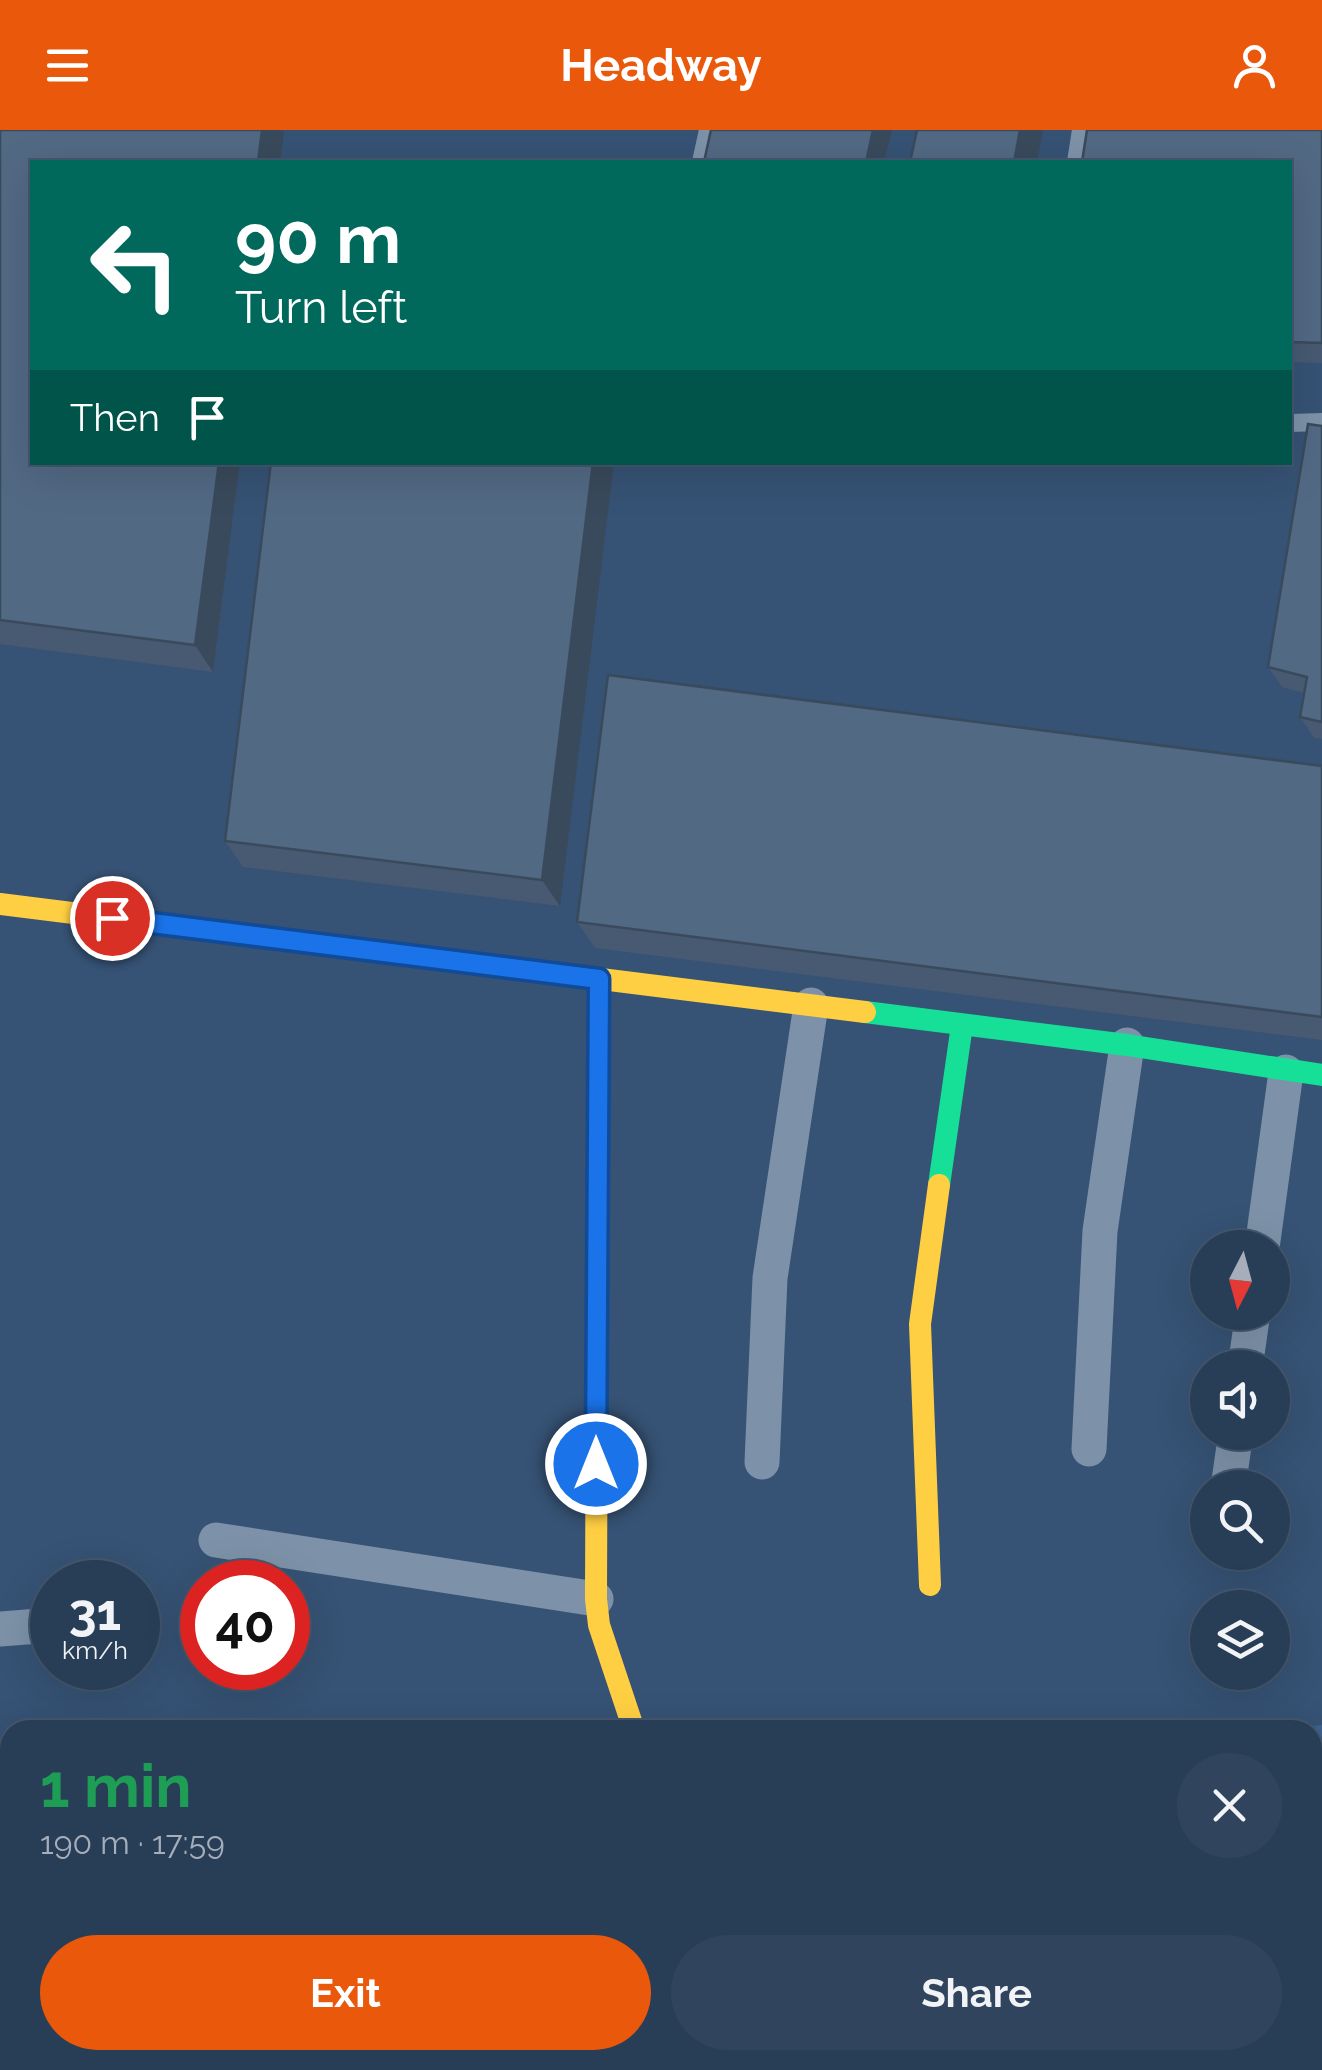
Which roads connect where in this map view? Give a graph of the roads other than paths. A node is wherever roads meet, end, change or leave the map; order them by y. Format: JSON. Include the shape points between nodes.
{"nodes":[{"id":1,"x":708,"y":130,"type":"edge"},
{"id":2,"x":1081,"y":130,"type":"edge"},
{"id":3,"x":702,"y":160,"type":"edge"},
{"id":4,"x":1076,"y":160,"type":"edge"},
{"id":5,"x":1322,"y":422,"type":"edge"},
{"id":6,"x":1292,"y":423,"type":"edge"},
{"id":7,"x":0,"y":904,"type":"edge"},
{"id":8,"x":599,"y":979,"type":"junction"},
{"id":9,"x":811,"y":1006,"type":"junction"},
{"id":10,"x":962,"y":1025,"type":"junction"},
{"id":11,"x":1127,"y":1046,"type":"junction"},
{"id":12,"x":1286,"y":1072,"type":"junction"},
{"id":13,"x":1322,"y":1075,"type":"edge"},
{"id":14,"x":1264,"y":1230,"type":"edge"},
{"id":15,"x":1089,"y":1449,"type":"dead end"},
{"id":16,"x":762,"y":1462,"type":"dead end"},
{"id":17,"x":216,"y":1540,"type":"dead end"},
{"id":18,"x":930,"y":1585,"type":"dead end"},
{"id":19,"x":596,"y":1599,"type":"junction"},
{"id":20,"x":30,"y":1627,"type":"edge"},
{"id":21,"x":0,"y":1630,"type":"edge"},
{"id":22,"x":631,"y":1720,"type":"edge"}],
"edges":[{"from":1,"to":3,"type":"lane"},
{"from":2,"to":4,"type":"lane"},
{"from":5,"to":6,"type":"lane"},
{"from":7,"to":8,"type":"street"},
{"from":8,"to":9,"type":"street"},
{"from":8,"to":19,"type":"street"},
{"from":9,"to":10,"type":"street"},
{"from":9,"to":16,"type":"street","via":[[770,1278]]},
{"from":10,"to":11,"type":"street"},
{"from":10,"to":18,"type":"street","via":[[920,1324]]},
{"from":11,"to":12,"type":"street"},
{"from":11,"to":15,"type":"street","via":[[1100,1231]]},
{"from":12,"to":13,"type":"street"},
{"from":12,"to":14,"type":"street"},
{"from":17,"to":19,"type":"street"},
{"from":19,"to":22,"type":"street"},
{"from":20,"to":21,"type":"street"}]}
